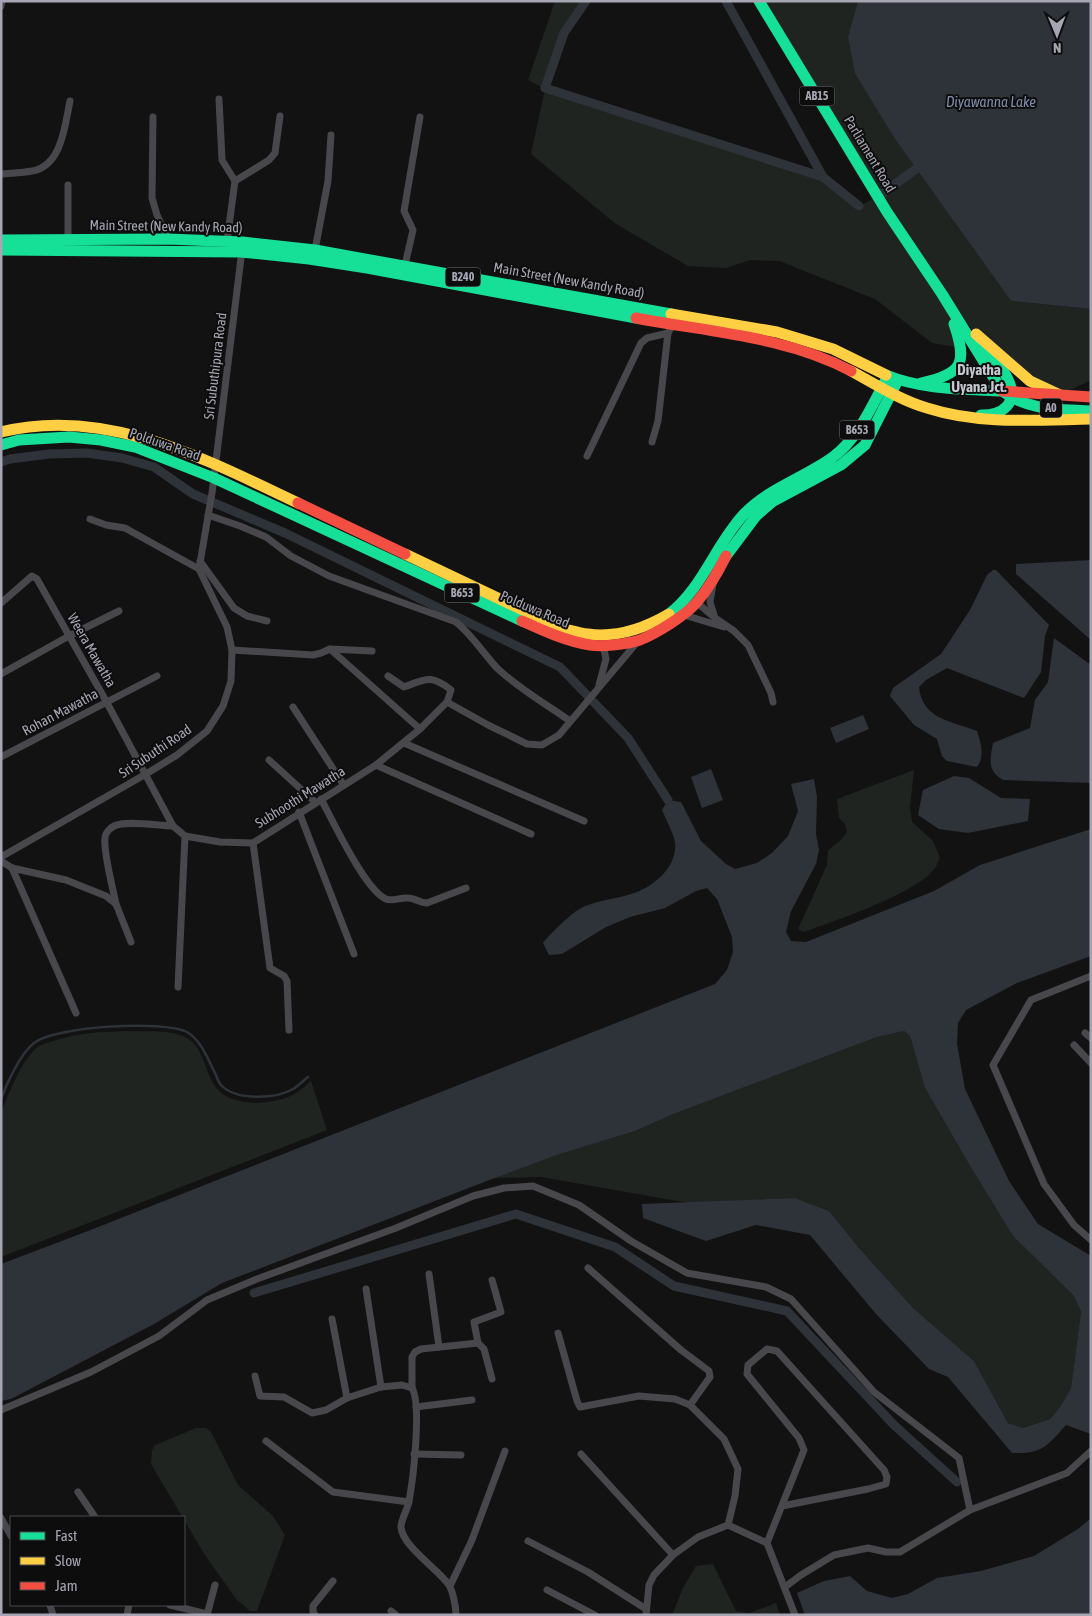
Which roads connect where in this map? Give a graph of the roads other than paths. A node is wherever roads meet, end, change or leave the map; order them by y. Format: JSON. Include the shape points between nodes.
{"nodes":[{"id":1,"x":2,"y":1,"type":"edge"},
{"id":2,"x":759,"y":1,"type":"edge"},
{"id":3,"x":1,"y":6,"type":"edge"},
{"id":4,"x":219,"y":99,"type":"dead end"},
{"id":5,"x":70,"y":100,"type":"dead end"},
{"id":6,"x":280,"y":116,"type":"dead end"},
{"id":7,"x":153,"y":117,"type":"dead end"},
{"id":8,"x":420,"y":118,"type":"dead end"},
{"id":9,"x":331,"y":135,"type":"dead end"},
{"id":10,"x":1,"y":174,"type":"edge"},
{"id":11,"x":235,"y":181,"type":"junction"},
{"id":12,"x":68,"y":185,"type":"dead end"},
{"id":13,"x":68,"y":239,"type":"junction"},
{"id":14,"x":168,"y":239,"type":"junction"},
{"id":15,"x":1,"y":240,"type":"edge"},
{"id":16,"x":227,"y":241,"type":"junction"},
{"id":17,"x":242,"y":247,"type":"junction"},
{"id":18,"x":1,"y":250,"type":"edge"},
{"id":19,"x":315,"y":250,"type":"junction"},
{"id":20,"x":406,"y":265,"type":"junction"},
{"id":21,"x":942,"y":294,"type":"junction"},
{"id":22,"x":670,"y":329,"type":"junction"},
{"id":23,"x":976,"y":334,"type":"junction"},
{"id":24,"x":893,"y":378,"type":"junction"},
{"id":25,"x":912,"y":384,"type":"junction"},
{"id":26,"x":887,"y":390,"type":"junction"},
{"id":27,"x":1009,"y":394,"type":"junction"},
{"id":28,"x":1060,"y":394,"type":"junction"},
{"id":29,"x":1091,"y":397,"type":"edge"},
{"id":30,"x":1091,"y":411,"type":"edge"},
{"id":31,"x":942,"y":412,"type":"junction"},
{"id":32,"x":1091,"y":419,"type":"edge"},
{"id":33,"x":1,"y":432,"type":"edge"},
{"id":34,"x":652,"y":442,"type":"dead end"},
{"id":35,"x":1,"y":445,"type":"edge"},
{"id":36,"x":587,"y":456,"type":"dead end"},
{"id":37,"x":216,"y":464,"type":"junction"},
{"id":38,"x":214,"y":478,"type":"junction"},
{"id":39,"x":209,"y":512,"type":"junction"},
{"id":40,"x":90,"y":519,"type":"dead end"},
{"id":41,"x":200,"y":561,"type":"junction"},
{"id":42,"x":199,"y":570,"type":"junction"},
{"id":43,"x":714,"y":579,"type":"junction"},
{"id":44,"x":693,"y":599,"type":"junction"},
{"id":45,"x":1,"y":603,"type":"edge"},
{"id":46,"x":119,"y":611,"type":"dead end"},
{"id":47,"x":684,"y":615,"type":"junction"},
{"id":48,"x":715,"y":618,"type":"junction"},
{"id":49,"x":267,"y":621,"type":"dead end"},
{"id":50,"x":734,"y":631,"type":"junction"},
{"id":51,"x":69,"y":636,"type":"junction"},
{"id":52,"x":638,"y":640,"type":"junction"},
{"id":53,"x":603,"y":645,"type":"junction"},
{"id":54,"x":330,"y":649,"type":"junction"},
{"id":55,"x":232,"y":650,"type":"junction"},
{"id":56,"x":372,"y":651,"type":"dead end"},
{"id":57,"x":1,"y":674,"type":"edge"},
{"id":58,"x":158,"y":676,"type":"dead end"},
{"id":59,"x":388,"y":676,"type":"dead end"},
{"id":60,"x":598,"y":690,"type":"junction"},
{"id":61,"x":106,"y":701,"type":"junction"},
{"id":62,"x":447,"y":702,"type":"junction"},
{"id":63,"x":774,"y":702,"type":"dead end"},
{"id":64,"x":293,"y":707,"type":"dead end"},
{"id":65,"x":570,"y":721,"type":"junction"},
{"id":66,"x":420,"y":729,"type":"junction"},
{"id":67,"x":404,"y":743,"type":"junction"},
{"id":68,"x":1,"y":757,"type":"edge"},
{"id":69,"x":269,"y":760,"type":"dead end"},
{"id":70,"x":376,"y":765,"type":"junction"},
{"id":71,"x":146,"y":774,"type":"junction"},
{"id":72,"x":343,"y":784,"type":"junction"},
{"id":73,"x":318,"y":801,"type":"junction"},
{"id":74,"x":299,"y":812,"type":"junction"},
{"id":75,"x":584,"y":821,"type":"dead end"},
{"id":76,"x":173,"y":826,"type":"junction"},
{"id":77,"x":531,"y":834,"type":"dead end"},
{"id":78,"x":185,"y":836,"type":"junction"},
{"id":79,"x":252,"y":842,"type":"junction"},
{"id":80,"x":1,"y":857,"type":"edge"},
{"id":81,"x":1,"y":861,"type":"edge"},
{"id":82,"x":12,"y":868,"type":"junction"},
{"id":83,"x":466,"y":888,"type":"dead end"},
{"id":84,"x":116,"y":904,"type":"junction"},
{"id":85,"x":131,"y":942,"type":"dead end"},
{"id":86,"x":354,"y":954,"type":"dead end"},
{"id":87,"x":1091,"y":976,"type":"edge"},
{"id":88,"x":178,"y":987,"type":"dead end"},
{"id":89,"x":76,"y":1013,"type":"dead end"},
{"id":90,"x":289,"y":1030,"type":"dead end"},
{"id":91,"x":1074,"y":1045,"type":"dead end"},
{"id":92,"x":1091,"y":1063,"type":"edge"},
{"id":93,"x":1091,"y":1240,"type":"edge"},
{"id":94,"x":588,"y":1268,"type":"dead end"},
{"id":95,"x":429,"y":1274,"type":"dead end"},
{"id":96,"x":492,"y":1280,"type":"dead end"},
{"id":97,"x":366,"y":1289,"type":"dead end"},
{"id":98,"x":332,"y":1319,"type":"dead end"},
{"id":99,"x":558,"y":1333,"type":"dead end"},
{"id":100,"x":478,"y":1343,"type":"junction"},
{"id":101,"x":439,"y":1347,"type":"junction"},
{"id":102,"x":255,"y":1376,"type":"dead end"},
{"id":103,"x":492,"y":1379,"type":"dead end"},
{"id":104,"x":380,"y":1387,"type":"junction"},
{"id":105,"x":412,"y":1388,"type":"junction"},
{"id":106,"x":347,"y":1398,"type":"junction"},
{"id":107,"x":472,"y":1400,"type":"dead end"},
{"id":108,"x":690,"y":1406,"type":"junction"},
{"id":109,"x":416,"y":1407,"type":"junction"},
{"id":110,"x":1,"y":1410,"type":"edge"},
{"id":111,"x":266,"y":1441,"type":"dead end"},
{"id":112,"x":505,"y":1451,"type":"dead end"},
{"id":113,"x":1091,"y":1451,"type":"edge"},
{"id":114,"x":414,"y":1454,"type":"junction"},
{"id":115,"x":581,"y":1454,"type":"dead end"},
{"id":116,"x":461,"y":1455,"type":"dead end"},
{"id":117,"x":78,"y":1492,"type":"dead end"},
{"id":118,"x":409,"y":1502,"type":"junction"},
{"id":119,"x":782,"y":1506,"type":"junction"},
{"id":120,"x":970,"y":1510,"type":"junction"},
{"id":121,"x":94,"y":1516,"type":"edge"},
{"id":122,"x":1,"y":1518,"type":"edge"},
{"id":123,"x":728,"y":1525,"type":"junction"},
{"id":124,"x":10,"y":1534,"type":"edge"},
{"id":125,"x":528,"y":1541,"type":"dead end"},
{"id":126,"x":767,"y":1544,"type":"junction"},
{"id":127,"x":673,"y":1555,"type":"junction"},
{"id":128,"x":333,"y":1581,"type":"dead end"},
{"id":129,"x":215,"y":1585,"type":"dead end"},
{"id":130,"x":450,"y":1586,"type":"junction"},
{"id":131,"x":785,"y":1587,"type":"junction"},
{"id":132,"x":547,"y":1590,"type":"dead end"},
{"id":133,"x":174,"y":1606,"type":"edge"},
{"id":134,"x":646,"y":1612,"type":"edge"},
{"id":135,"x":207,"y":1614,"type":"edge"},
{"id":136,"x":315,"y":1615,"type":"edge"},
{"id":137,"x":456,"y":1615,"type":"edge"},
{"id":138,"x":595,"y":1615,"type":"edge"},
{"id":139,"x":795,"y":1615,"type":"edge"}],
"edges":[{"from":1,"to":3,"type":"street"},
{"from":2,"to":21,"type":"main road","name":"Parliament Road","number":"AB15","via":[[887,212]]},
{"from":4,"to":11,"type":"street","via":[[222,160]]},
{"from":5,"to":10,"type":"street","via":[[55,155],[46,167]]},
{"from":6,"to":11,"type":"street","via":[[275,153]]},
{"from":7,"to":14,"type":"street","via":[[152,198]]},
{"from":8,"to":20,"type":"street","via":[[404,211],[413,230]]},
{"from":9,"to":19,"type":"street","via":[[328,181]]},
{"from":11,"to":16,"type":"street"},
{"from":12,"to":13,"type":"street"},
{"from":13,"to":14,"type":"main road","name":"Main Street (New Kandy Road)","number":"B240"},
{"from":13,"to":15,"type":"main road","name":"Main Street (New Kandy Road)","number":"B240"},
{"from":14,"to":16,"type":"main road","name":"Main Street (New Kandy Road)","number":"B240"},
{"from":16,"to":17,"type":"main road","name":"Main Street (New Kandy Road)","number":"B240"},
{"from":17,"to":18,"type":"main road","name":"Main Street (New Kandy Road)","number":"B240"},
{"from":17,"to":19,"type":"main road","name":"Main Street (New Kandy Road)","number":"B240"},
{"from":17,"to":22,"type":"main road","name":"Main Street (New Kandy Road)","number":"B240","via":[[366,268]]},
{"from":17,"to":37,"type":"street","name":"Sri Subuthipura Road"},
{"from":19,"to":20,"type":"main road","name":"Main Street (New Kandy Road)","number":"B240"},
{"from":20,"to":24,"type":"main road","name":"Main Street (New Kandy Road)","number":"B240","via":[[777,332],[833,349]]},
{"from":21,"to":23,"type":"main road","name":"Parliament Road","number":"AB15"},
{"from":21,"to":25,"type":"main road","via":[[960,340],[962,358],[957,368],[946,377]]},
{"from":21,"to":27,"type":"main road","name":"Parliament Road","number":"AB15"},
{"from":22,"to":26,"type":"main road","name":"Main Street (New Kandy Road)","number":"B240","via":[[775,342],[828,359]]},
{"from":22,"to":34,"type":"street","via":[[658,421]]},
{"from":22,"to":36,"type":"street","via":[[641,343]]},
{"from":23,"to":27,"type":"main road","name":"Parliament Road","number":"AB15","via":[[1008,378]]},
{"from":23,"to":28,"type":"main road","via":[[1030,380]]},
{"from":24,"to":25,"type":"main road","name":"Main Street (New Kandy Road)","number":"B240"},
{"from":24,"to":26,"type":"main road"},
{"from":25,"to":27,"type":"main road","name":"Main Street (New Kandy Road)","number":"B240"},
{"from":26,"to":31,"type":"main road","name":"Main Street (New Kandy Road)","number":"B240"},
{"from":26,"to":43,"type":"main road","name":"Polduwa Road","number":"B653","via":[[865,445],[841,465],[761,511],[728,553]]},
{"from":26,"to":44,"type":"main road","name":"Polduwa Road","number":"B653","via":[[842,450],[766,494],[749,509],[729,533]]},
{"from":27,"to":28,"type":"main road","number":"A0"},
{"from":27,"to":30,"type":"main road","number":"A0","via":[[1038,407]]},
{"from":27,"to":31,"type":"main road","via":[[1009,405],[1001,412],[989,415]]},
{"from":28,"to":29,"type":"main road","number":"A0"},
{"from":31,"to":32,"type":"main road","via":[[998,421]]},
{"from":33,"to":37,"type":"main road","name":"Polduwa Road","number":"B653","via":[[69,424],[103,428],[138,435]]},
{"from":35,"to":38,"type":"main road","name":"Polduwa Road","number":"B653","via":[[19,440],[69,437],[101,440],[135,447]]},
{"from":37,"to":38,"type":"street","name":"Sri Subuthipura Road"},
{"from":37,"to":44,"type":"main road","name":"Polduwa Road","number":"B653","via":[[560,628],[592,636],[636,631]]},
{"from":38,"to":39,"type":"street","name":"Sri Subuthipura Road"},
{"from":38,"to":53,"type":"main road","name":"Polduwa Road","number":"B653","via":[[557,637]]},
{"from":39,"to":41,"type":"street"},
{"from":39,"to":65,"type":"street","via":[[266,537],[329,576],[456,622],[497,668]]},
{"from":40,"to":42,"type":"street","via":[[125,528]]},
{"from":41,"to":42,"type":"street"},
{"from":41,"to":49,"type":"street","via":[[234,608],[247,616]]},
{"from":42,"to":55,"type":"street","name":"Sri Subuthi Road","via":[[227,627]]},
{"from":43,"to":44,"type":"main road","name":"Polduwa Road","number":"B653"},
{"from":43,"to":48,"type":"street","via":[[710,602]]},
{"from":44,"to":47,"type":"main road","name":"Polduwa Road","number":"B653"},
{"from":44,"to":48,"type":"street"},
{"from":45,"to":51,"type":"street","name":"Weera Mawatha","via":[[32,576],[37,579]]},
{"from":46,"to":51,"type":"street"},
{"from":47,"to":50,"type":"street"},
{"from":47,"to":52,"type":"main road","name":"Polduwa Road","number":"B653"},
{"from":48,"to":50,"type":"street"},
{"from":50,"to":63,"type":"street","via":[[748,645]]},
{"from":51,"to":57,"type":"street"},
{"from":51,"to":61,"type":"street","name":"Weera Mawatha"},
{"from":52,"to":53,"type":"main road","name":"Polduwa Road","number":"B653"},
{"from":52,"to":60,"type":"street"},
{"from":53,"to":60,"type":"street","via":[[606,659]]},
{"from":54,"to":55,"type":"street","via":[[312,655]]},
{"from":54,"to":56,"type":"street"},
{"from":54,"to":66,"type":"street"},
{"from":55,"to":71,"type":"street","name":"Sri Subuthi Road","via":[[231,681],[223,706],[206,732]]},
{"from":58,"to":61,"type":"street","name":"Rohan Mawatha"},
{"from":59,"to":62,"type":"street","via":[[404,687],[428,679],[439,680],[451,690]]},
{"from":60,"to":65,"type":"street"},
{"from":61,"to":68,"type":"street","name":"Rohan Mawatha"},
{"from":61,"to":71,"type":"street","name":"Weera Mawatha"},
{"from":62,"to":65,"type":"street","via":[[528,744],[542,745],[559,735]]},
{"from":62,"to":66,"type":"street","name":"Subhoothi Mawatha"},
{"from":64,"to":72,"type":"street"},
{"from":66,"to":67,"type":"street","name":"Subhoothi Mawatha"},
{"from":67,"to":70,"type":"street","name":"Subhoothi Mawatha"},
{"from":67,"to":75,"type":"street"},
{"from":69,"to":73,"type":"street"},
{"from":70,"to":72,"type":"street","name":"Subhoothi Mawatha"},
{"from":70,"to":77,"type":"street"},
{"from":71,"to":76,"type":"street"},
{"from":71,"to":80,"type":"street","name":"Sri Subuthi Road"},
{"from":72,"to":73,"type":"street","name":"Subhoothi Mawatha"},
{"from":73,"to":74,"type":"street","name":"Subhoothi Mawatha"},
{"from":73,"to":83,"type":"street","via":[[366,880],[384,898],[391,901],[412,898],[426,904]]},
{"from":74,"to":79,"type":"street","name":"Subhoothi Mawatha"},
{"from":74,"to":86,"type":"street"},
{"from":76,"to":78,"type":"street"},
{"from":76,"to":84,"type":"street","via":[[126,824],[114,826],[107,832],[105,847]]},
{"from":78,"to":79,"type":"street","name":"Subhoothi Mawatha","via":[[220,842]]},
{"from":78,"to":88,"type":"street"},
{"from":79,"to":90,"type":"street","via":[[270,968],[287,981]]},
{"from":81,"to":82,"type":"street"},
{"from":82,"to":84,"type":"street","via":[[66,880],[106,896]]},
{"from":82,"to":89,"type":"street"},
{"from":84,"to":85,"type":"street"},
{"from":87,"to":93,"type":"street","via":[[1032,1000],[992,1065],[1044,1184],[1074,1225]]},
{"from":91,"to":92,"type":"street"},
{"from":94,"to":108,"type":"street","via":[[709,1371],[710,1378]]},
{"from":95,"to":101,"type":"street"},
{"from":96,"to":100,"type":"street","via":[[502,1312],[474,1322]]},
{"from":97,"to":104,"type":"street"},
{"from":98,"to":106,"type":"street"},
{"from":99,"to":108,"type":"street","via":[[580,1407],[639,1396],[675,1398]]},
{"from":100,"to":101,"type":"street"},
{"from":100,"to":103,"type":"street","via":[[484,1348]]},
{"from":101,"to":105,"type":"street","via":[[415,1352],[412,1357]]},
{"from":102,"to":106,"type":"street","via":[[260,1396],[284,1397],[312,1413],[326,1410]]},
{"from":104,"to":105,"type":"street","via":[[402,1385]]},
{"from":104,"to":106,"type":"street"},
{"from":105,"to":109,"type":"street"},
{"from":107,"to":109,"type":"street"},
{"from":108,"to":123,"type":"street","via":[[724,1439],[738,1468]]},
{"from":109,"to":114,"type":"street"},
{"from":110,"to":120,"type":"street","via":[[91,1372],[159,1336],[207,1300],[473,1196],[504,1188],[533,1186],[579,1205],[632,1242],[687,1273],[766,1287],[791,1300],[874,1392],[959,1458]]},
{"from":111,"to":118,"type":"street","via":[[333,1492]]},
{"from":112,"to":130,"type":"street","via":[[472,1540]]},
{"from":113,"to":120,"type":"street","via":[[1067,1473]]},
{"from":114,"to":116,"type":"street"},
{"from":114,"to":118,"type":"street"},
{"from":115,"to":127,"type":"street"},
{"from":117,"to":121,"type":"street"},
{"from":118,"to":130,"type":"street","via":[[401,1527],[407,1541]]},
{"from":119,"to":119,"type":"street","via":[[868,1489],[886,1484],[887,1477],[777,1351],[767,1349],[748,1365],[746,1374],[799,1438],[804,1450]]},
{"from":119,"to":126,"type":"street"},
{"from":120,"to":131,"type":"street","via":[[900,1552],[868,1548],[834,1555]]},
{"from":122,"to":124,"type":"street"},
{"from":123,"to":126,"type":"street"},
{"from":123,"to":127,"type":"street","via":[[698,1537]]},
{"from":125,"to":134,"type":"street","via":[[588,1572]]},
{"from":126,"to":131,"type":"street"},
{"from":127,"to":134,"type":"street","via":[[649,1585]]},
{"from":128,"to":136,"type":"street","via":[[313,1606]]},
{"from":129,"to":135,"type":"street"},
{"from":130,"to":137,"type":"street"},
{"from":131,"to":139,"type":"street"},
{"from":132,"to":138,"type":"street"},
{"from":133,"to":135,"type":"street"}]}
